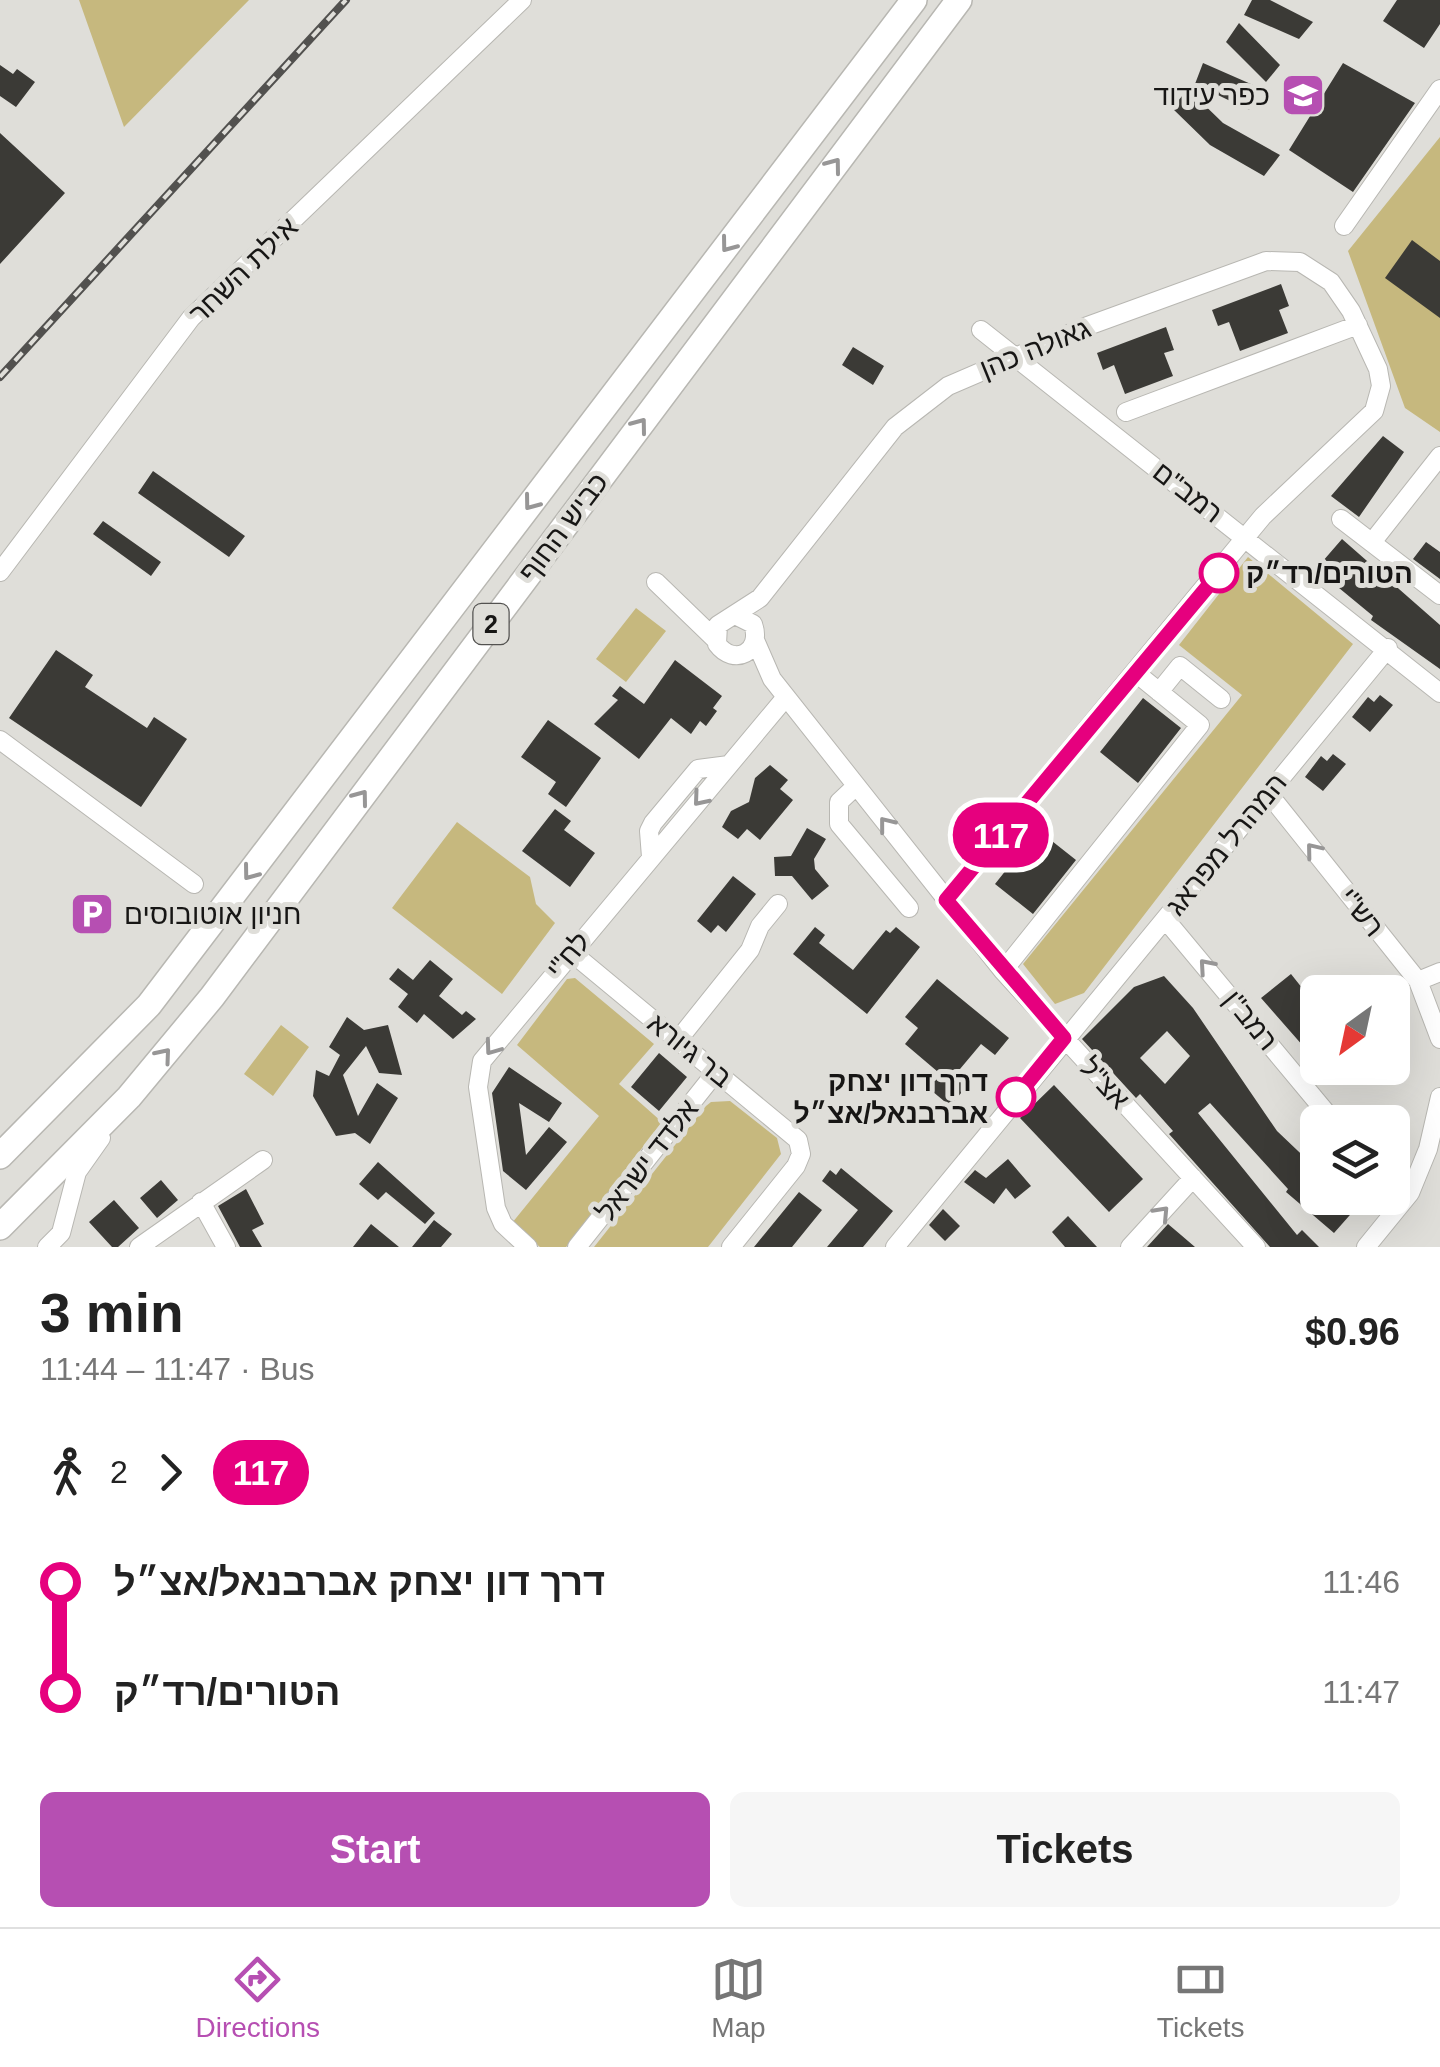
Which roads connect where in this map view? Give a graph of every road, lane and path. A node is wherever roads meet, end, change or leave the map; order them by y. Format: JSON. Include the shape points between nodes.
{"nodes":[{"id":1,"x":522,"y":0,"type":"edge"},
{"id":2,"x":914,"y":0,"type":"edge"},
{"id":3,"x":959,"y":0,"type":"edge"},
{"id":4,"x":1440,"y":89,"type":"edge"},
{"id":5,"x":1344,"y":226,"type":"dead end"},
{"id":6,"x":1358,"y":324,"type":"junction"},
{"id":7,"x":981,"y":330,"type":"dead end"},
{"id":8,"x":1014,"y":356,"type":"junction"},
{"id":9,"x":1126,"y":412,"type":"dead end"},
{"id":10,"x":1440,"y":456,"type":"edge"},
{"id":11,"x":1341,"y":519,"type":"dead end"},
{"id":12,"x":1247,"y":538,"type":"junction"},
{"id":13,"x":1373,"y":541,"type":"junction"},
{"id":14,"x":0,"y":572,"type":"edge"},
{"id":15,"x":656,"y":582,"type":"dead end"},
{"id":16,"x":767,"y":588,"type":"junction"},
{"id":17,"x":1440,"y":595,"type":"edge"},
{"id":18,"x":729,"y":618,"type":"junction"},
{"id":19,"x":692,"y":620,"type":"junction"},
{"id":20,"x":756,"y":636,"type":"junction"},
{"id":21,"x":716,"y":640,"type":"junction"},
{"id":22,"x":1388,"y":648,"type":"junction"},
{"id":23,"x":732,"y":656,"type":"junction"},
{"id":24,"x":1136,"y":673,"type":"junction"},
{"id":25,"x":772,"y":680,"type":"junction"},
{"id":26,"x":1159,"y":692,"type":"junction"},
{"id":27,"x":1440,"y":693,"type":"edge"},
{"id":28,"x":786,"y":697,"type":"junction"},
{"id":29,"x":1221,"y":700,"type":"dead end"},
{"id":30,"x":0,"y":740,"type":"edge"},
{"id":31,"x":856,"y":786,"type":"junction"},
{"id":32,"x":1268,"y":793,"type":"junction"},
{"id":33,"x":194,"y":884,"type":"dead end"},
{"id":34,"x":946,"y":900,"type":"junction"},
{"id":35,"x":778,"y":904,"type":"dead end"},
{"id":36,"x":910,"y":908,"type":"dead end"},
{"id":37,"x":1165,"y":919,"type":"junction"},
{"id":38,"x":571,"y":952,"type":"junction"},
{"id":39,"x":1003,"y":970,"type":"junction"},
{"id":40,"x":1440,"y":972,"type":"edge"},
{"id":41,"x":1418,"y":981,"type":"junction"},
{"id":42,"x":149,"y":1005,"type":"junction"},
{"id":43,"x":1064,"y":1038,"type":"junction"},
{"id":44,"x":1440,"y":1039,"type":"edge"},
{"id":45,"x":678,"y":1040,"type":"junction"},
{"id":46,"x":716,"y":1072,"type":"junction"},
{"id":47,"x":1440,"y":1097,"type":"edge"},
{"id":48,"x":129,"y":1098,"type":"junction"},
{"id":49,"x":1320,"y":1105,"type":"edge"},
{"id":50,"x":0,"y":1136,"type":"edge"},
{"id":51,"x":0,"y":1156,"type":"edge"},
{"id":52,"x":262,"y":1160,"type":"dead end"},
{"id":53,"x":1194,"y":1178,"type":"junction"},
{"id":54,"x":1410,"y":1193,"type":"edge"},
{"id":55,"x":201,"y":1202,"type":"junction"},
{"id":56,"x":1392,"y":1215,"type":"edge"},
{"id":57,"x":0,"y":1227,"type":"edge"},
{"id":58,"x":47,"y":1247,"type":"edge"},
{"id":59,"x":139,"y":1247,"type":"edge"},
{"id":60,"x":226,"y":1247,"type":"edge"},
{"id":61,"x":528,"y":1247,"type":"edge"},
{"id":62,"x":577,"y":1247,"type":"edge"},
{"id":63,"x":730,"y":1247,"type":"edge"},
{"id":64,"x":895,"y":1247,"type":"edge"},
{"id":65,"x":1130,"y":1247,"type":"edge"},
{"id":66,"x":1256,"y":1247,"type":"edge"},
{"id":67,"x":1366,"y":1247,"type":"edge"}],
"edges":[{"from":1,"to":14,"type":"street","name":"אילת השחר","via":[[192,318]]},
{"from":2,"to":42,"type":"highway","name":"כביש החוף","number":"2","one_way":true},
{"from":48,"to":3,"type":"highway","name":"כביש החוף","number":"2","one_way":true,"via":[[212,997]]},
{"from":4,"to":5,"type":"street"},
{"from":6,"to":8,"type":"street","name":"גאולה כהן","via":[[1331,282],[1283,259]]},
{"from":6,"to":9,"type":"street"},
{"from":6,"to":12,"type":"street","name":"גאולה כהן","via":[[1378,369],[1374,412],[1277,501]]},
{"from":7,"to":8,"type":"street","name":"רמב\"ם"},
{"from":8,"to":12,"type":"street","name":"רמב\"ם"},
{"from":8,"to":16,"type":"street","name":"גאולה כהן","via":[[948,386],[908,414]]},
{"from":10,"to":13,"type":"street"},
{"from":11,"to":13,"type":"street"},
{"from":12,"to":22,"type":"street","name":"רמב\"ם"},
{"from":12,"to":24,"type":"street","name":"גאולה כהן"},
{"from":13,"to":17,"type":"street"},
{"from":15,"to":19,"type":"street"},
{"from":16,"to":18,"type":"street","name":"גאולה כהן"},
{"from":16,"to":20,"type":"street","name":"גאולה כהן"},
{"from":18,"to":19,"type":"street"},
{"from":18,"to":20,"type":"street","via":[[748,620]]},
{"from":18,"to":21,"type":"street"},
{"from":19,"to":21,"type":"street"},
{"from":20,"to":23,"type":"street","via":[[745,654]]},
{"from":20,"to":25,"type":"street","name":"אצ\"ל"},
{"from":21,"to":23,"type":"street"},
{"from":22,"to":27,"type":"street","name":"רמב\"ם"},
{"from":22,"to":32,"type":"street","name":"המהרל מפראג"},
{"from":23,"to":25,"type":"street","name":"אצ\"ל"},
{"from":24,"to":26,"type":"street"},
{"from":24,"to":34,"type":"street","name":"גאולה כהן"},
{"from":25,"to":28,"type":"street","name":"אצ\"ל"},
{"from":26,"to":29,"type":"street","via":[[1180,666]]},
{"from":26,"to":39,"type":"street","via":[[1200,725]]},
{"from":28,"to":31,"type":"street","name":"אצ\"ל"},
{"from":28,"to":38,"type":"street","name":"לח\"י"},
{"from":30,"to":33,"type":"street"},
{"from":34,"to":31,"type":"street","name":"אצ\"ל","one_way":true},
{"from":31,"to":36,"type":"street","via":[[839,802],[839,824]]},
{"from":32,"to":37,"type":"street","name":"המהרל מפראג"},
{"from":41,"to":32,"type":"street","name":"רש\"י","one_way":true},
{"from":34,"to":39,"type":"street","name":"אצ\"ל"},
{"from":35,"to":45,"type":"street"},
{"from":37,"to":43,"type":"street","name":"המהרל מפראג"},
{"from":49,"to":37,"type":"street","name":"רמב\"ן","one_way":true},
{"from":38,"to":45,"type":"street","name":"בר גיורא"},
{"from":38,"to":61,"type":"street","name":"לח\"י","one_way":true,"via":[[488,1050],[478,1071],[496,1208]]},
{"from":39,"to":43,"type":"street","name":"אצ\"ל"},
{"from":40,"to":41,"type":"street"},
{"from":41,"to":44,"type":"street","name":"רש\"י"},
{"from":42,"to":50,"type":"highway"},
{"from":42,"to":51,"type":"highway","name":"כביש החוף","number":"2"},
{"from":43,"to":53,"type":"street","name":"אצ\"ל"},
{"from":43,"to":64,"type":"street","name":"המהרל מפראג"},
{"from":45,"to":46,"type":"street","name":"בר גיורא"},
{"from":46,"to":62,"type":"street","name":"אלדד ישראל"},
{"from":46,"to":63,"type":"street","name":"בר גיורא","via":[[794,1134],[802,1154]]},
{"from":47,"to":54,"type":"street"},
{"from":48,"to":57,"type":"highway","name":"כביש החוף","number":"2"},
{"from":48,"to":58,"type":"street","via":[[77,1172],[61,1233]]},
{"from":52,"to":55,"type":"street"},
{"from":65,"to":53,"type":"street","one_way":true},
{"from":53,"to":66,"type":"street","name":"אצ\"ל"},
{"from":55,"to":59,"type":"street"},
{"from":55,"to":60,"type":"street"},
{"from":56,"to":67,"type":"street"}]}
